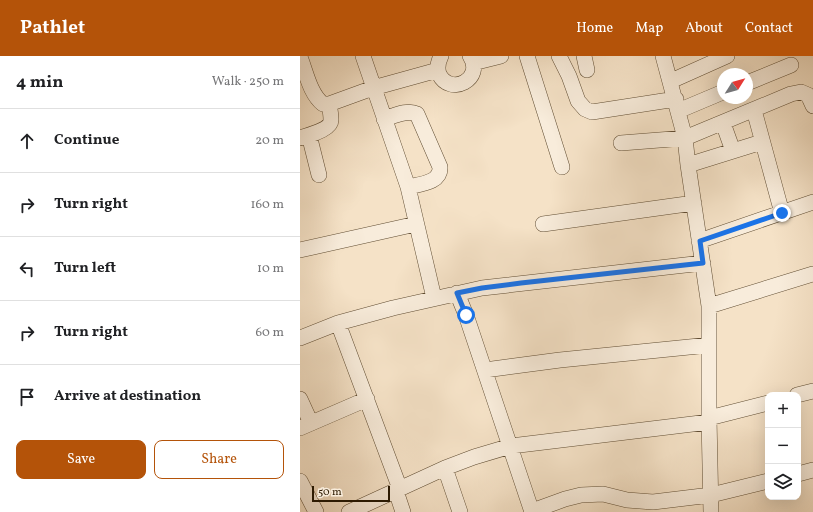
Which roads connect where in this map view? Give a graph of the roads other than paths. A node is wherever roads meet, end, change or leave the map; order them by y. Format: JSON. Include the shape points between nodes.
{"nodes":[{"id":1,"x":363,"y":56,"type":"edge"},
{"id":2,"x":501,"y":56,"type":"edge"},
{"id":3,"x":527,"y":56,"type":"edge"},
{"id":4,"x":559,"y":56,"type":"edge"},
{"id":5,"x":663,"y":56,"type":"edge"},
{"id":6,"x":727,"y":56,"type":"edge"},
{"id":7,"x":300,"y":57,"type":"edge"},
{"id":8,"x":471,"y":59,"type":"edge"},
{"id":9,"x":440,"y":63,"type":"edge"},
{"id":10,"x":791,"y":65,"type":"dead end"},
{"id":11,"x":671,"y":81,"type":"junction"},
{"id":12,"x":753,"y":81,"type":"edge"},
{"id":13,"x":373,"y":88,"type":"junction"},
{"id":14,"x":717,"y":94,"type":"edge"},
{"id":15,"x":329,"y":104,"type":"junction"},
{"id":16,"x":677,"y":105,"type":"junction"},
{"id":17,"x":813,"y":106,"type":"edge"},
{"id":18,"x":754,"y":110,"type":"junction"},
{"id":19,"x":384,"y":118,"type":"junction"},
{"id":20,"x":723,"y":123,"type":"junction"},
{"id":21,"x":305,"y":136,"type":"edge"},
{"id":22,"x":685,"y":138,"type":"junction"},
{"id":23,"x":762,"y":142,"type":"junction"},
{"id":24,"x":621,"y":143,"type":"dead end"},
{"id":25,"x":733,"y":151,"type":"junction"},
{"id":26,"x":688,"y":165,"type":"junction"},
{"id":27,"x":562,"y":167,"type":"dead end"},
{"id":28,"x":319,"y":176,"type":"dead end"},
{"id":29,"x":408,"y":187,"type":"junction"},
{"id":30,"x":813,"y":202,"type":"edge"},
{"id":31,"x":694,"y":203,"type":"junction"},
{"id":32,"x":782,"y":213,"type":"junction"},
{"id":33,"x":416,"y":224,"type":"junction"},
{"id":34,"x":543,"y":224,"type":"dead end"},
{"id":35,"x":700,"y":241,"type":"junction"},
{"id":36,"x":300,"y":250,"type":"edge"},
{"id":37,"x":703,"y":263,"type":"junction"},
{"id":38,"x":813,"y":274,"type":"edge"},
{"id":39,"x":457,"y":293,"type":"junction"},
{"id":40,"x":434,"y":298,"type":"junction"},
{"id":41,"x":709,"y":306,"type":"junction"},
{"id":42,"x":338,"y":323,"type":"junction"},
{"id":43,"x":300,"y":338,"type":"edge"},
{"id":44,"x":709,"y":345,"type":"junction"},
{"id":45,"x":485,"y":370,"type":"junction"},
{"id":46,"x":813,"y":391,"type":"edge"},
{"id":47,"x":801,"y":394,"type":"edge"},
{"id":48,"x":300,"y":399,"type":"edge"},
{"id":49,"x":367,"y":399,"type":"junction"},
{"id":50,"x":765,"y":404,"type":"edge"},
{"id":51,"x":709,"y":420,"type":"junction"},
{"id":52,"x":306,"y":426,"type":"edge"},
{"id":53,"x":511,"y":446,"type":"junction"},
{"id":54,"x":445,"y":468,"type":"junction"},
{"id":55,"x":813,"y":470,"type":"edge"},
{"id":56,"x":801,"y":473,"type":"edge"},
{"id":57,"x":300,"y":481,"type":"edge"},
{"id":58,"x":765,"y":482,"type":"edge"},
{"id":59,"x":398,"y":490,"type":"junction"},
{"id":60,"x":711,"y":495,"type":"junction"},
{"id":61,"x":532,"y":511,"type":"edge"},
{"id":62,"x":316,"y":512,"type":"edge"},
{"id":63,"x":349,"y":512,"type":"edge"},
{"id":64,"x":404,"y":512,"type":"edge"},
{"id":65,"x":460,"y":512,"type":"edge"},
{"id":66,"x":711,"y":512,"type":"edge"}],
"edges":[{"from":1,"to":13,"type":"street"},
{"from":2,"to":8,"type":"street"},
{"from":3,"to":27,"type":"street"},
{"from":4,"to":16,"type":"street","via":[[578,101],[584,109],[592,112]]},
{"from":5,"to":11,"type":"street"},
{"from":6,"to":11,"type":"street"},
{"from":7,"to":15,"type":"street","via":[[319,101]]},
{"from":8,"to":9,"type":"street","via":[[472,74],[460,84],[448,83],[440,76]]},
{"from":9,"to":13,"type":"street"},
{"from":10,"to":12,"type":"street"},
{"from":11,"to":16,"type":"street"},
{"from":13,"to":15,"type":"street"},
{"from":13,"to":19,"type":"street"},
{"from":14,"to":16,"type":"street"},
{"from":15,"to":21,"type":"street","via":[[332,120],[330,124]]},
{"from":16,"to":22,"type":"street"},
{"from":17,"to":18,"type":"street","via":[[808,95],[802,92]]},
{"from":18,"to":20,"type":"street"},
{"from":18,"to":23,"type":"street"},
{"from":19,"to":29,"type":"street"},
{"from":19,"to":29,"type":"street","via":[[405,112],[417,114],[440,167],[440,173],[431,182]]},
{"from":20,"to":22,"type":"street"},
{"from":20,"to":25,"type":"street"},
{"from":21,"to":28,"type":"street"},
{"from":22,"to":24,"type":"street"},
{"from":22,"to":26,"type":"street"},
{"from":23,"to":25,"type":"street"},
{"from":23,"to":32,"type":"street"},
{"from":25,"to":26,"type":"street"},
{"from":26,"to":31,"type":"street"},
{"from":29,"to":33,"type":"street"},
{"from":30,"to":32,"type":"street"},
{"from":31,"to":34,"type":"street"},
{"from":31,"to":35,"type":"street"},
{"from":32,"to":35,"type":"street"},
{"from":33,"to":36,"type":"street"},
{"from":33,"to":40,"type":"street"},
{"from":35,"to":37,"type":"street"},
{"from":37,"to":39,"type":"street"},
{"from":37,"to":41,"type":"street"},
{"from":38,"to":41,"type":"street"},
{"from":39,"to":40,"type":"street"},
{"from":39,"to":45,"type":"street"},
{"from":40,"to":42,"type":"street"},
{"from":41,"to":44,"type":"street"},
{"from":42,"to":43,"type":"street"},
{"from":42,"to":49,"type":"street"},
{"from":44,"to":45,"type":"street"},
{"from":44,"to":51,"type":"street"},
{"from":45,"to":53,"type":"street"},
{"from":46,"to":47,"type":"street"},
{"from":48,"to":52,"type":"street"},
{"from":49,"to":52,"type":"street"},
{"from":49,"to":59,"type":"street"},
{"from":50,"to":51,"type":"street"},
{"from":51,"to":53,"type":"street"},
{"from":51,"to":60,"type":"street"},
{"from":53,"to":54,"type":"street"},
{"from":53,"to":61,"type":"street"},
{"from":54,"to":59,"type":"street"},
{"from":54,"to":65,"type":"street"},
{"from":55,"to":56,"type":"street"},
{"from":57,"to":62,"type":"street"},
{"from":58,"to":60,"type":"street"},
{"from":59,"to":63,"type":"street"},
{"from":59,"to":64,"type":"street"},
{"from":60,"to":61,"type":"street","via":[[653,502],[627,500],[603,494],[580,495]]},
{"from":60,"to":66,"type":"street"}]}
